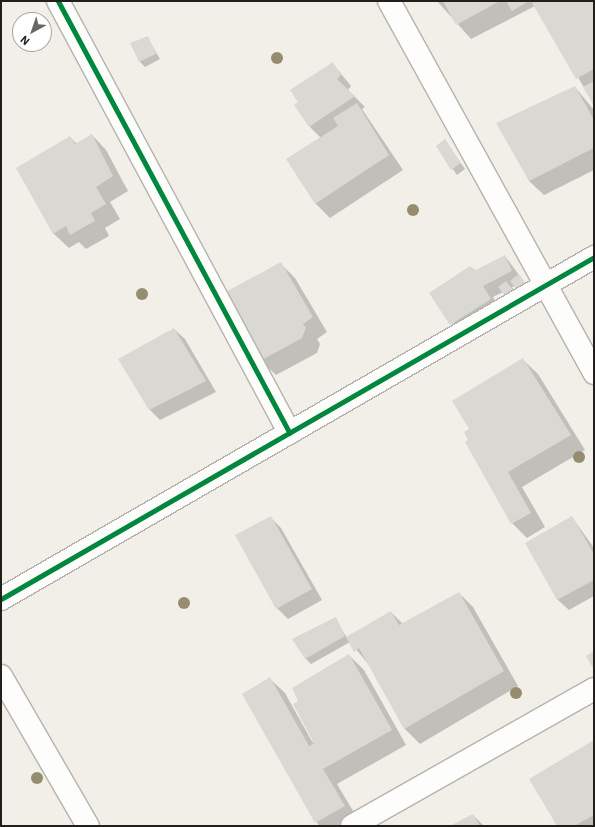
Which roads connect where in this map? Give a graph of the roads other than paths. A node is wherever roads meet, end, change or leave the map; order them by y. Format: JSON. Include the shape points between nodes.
{"nodes":[{"id":1,"x":58,"y":1,"type":"edge"},
{"id":2,"x":389,"y":1,"type":"edge"},
{"id":3,"x":594,"y":257,"type":"edge"},
{"id":4,"x":546,"y":285,"type":"junction"},
{"id":5,"x":594,"y":373,"type":"edge"},
{"id":6,"x":290,"y":433,"type":"junction"},
{"id":7,"x":1,"y":599,"type":"edge"},
{"id":8,"x":1,"y":676,"type":"edge"},
{"id":9,"x":594,"y":689,"type":"edge"},
{"id":10,"x":88,"y":826,"type":"edge"},
{"id":11,"x":352,"y":826,"type":"edge"}],
"edges":[{"from":1,"to":6,"type":"street"},
{"from":2,"to":4,"type":"street"},
{"from":3,"to":4,"type":"street"},
{"from":4,"to":5,"type":"street"},
{"from":4,"to":6,"type":"street"},
{"from":6,"to":7,"type":"street"},
{"from":8,"to":10,"type":"street"},
{"from":9,"to":11,"type":"street"}]}
